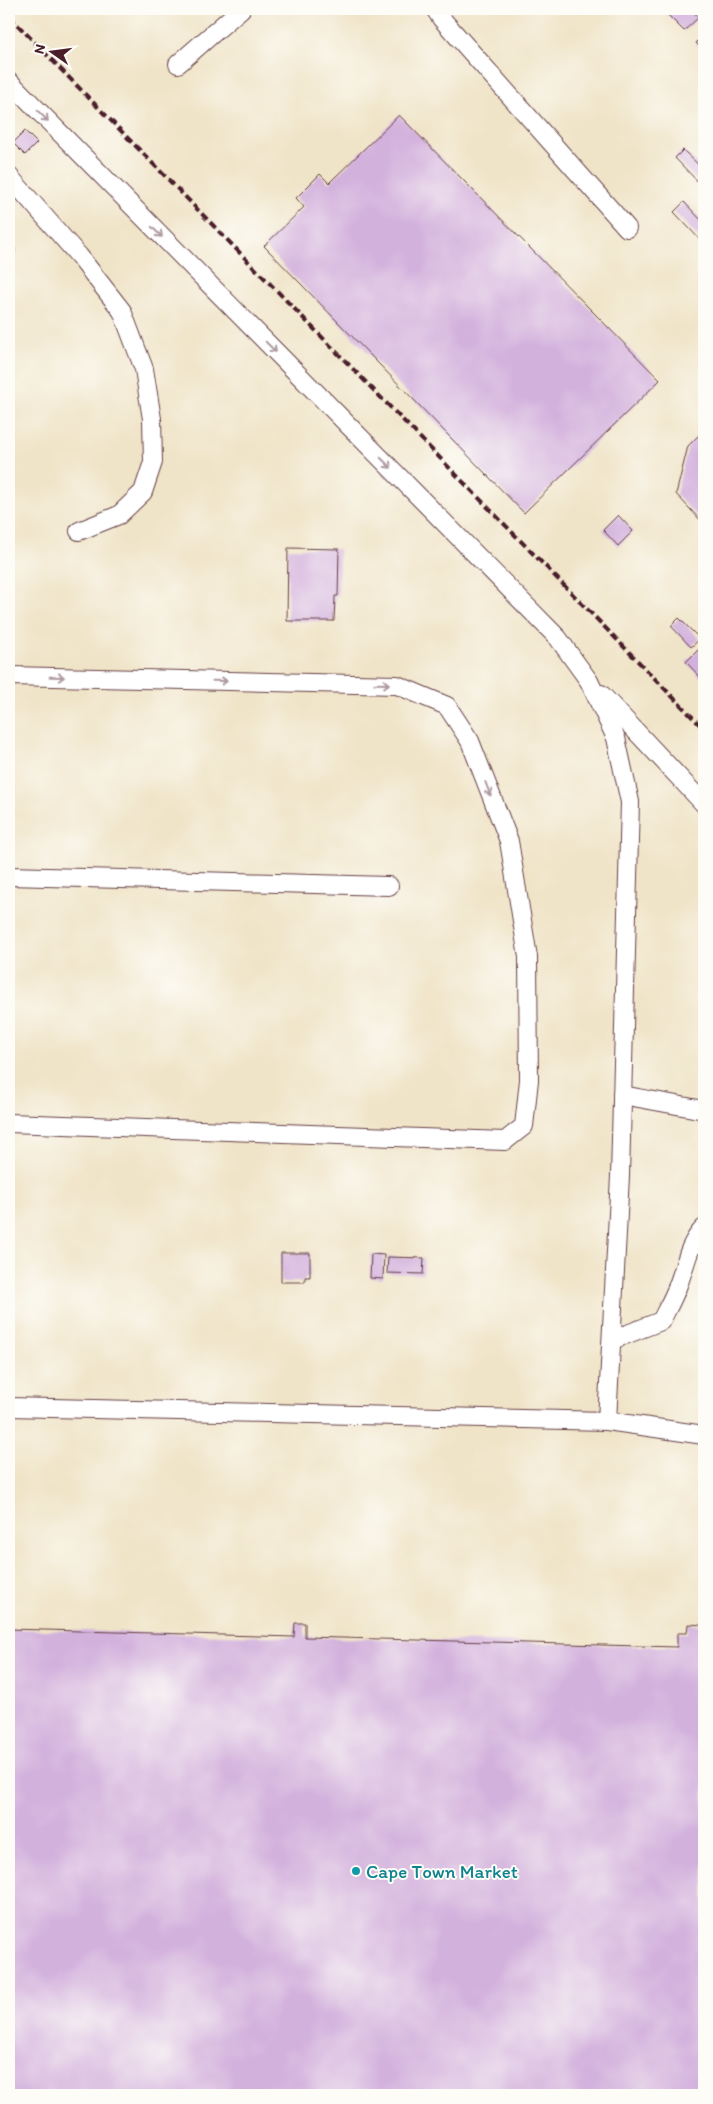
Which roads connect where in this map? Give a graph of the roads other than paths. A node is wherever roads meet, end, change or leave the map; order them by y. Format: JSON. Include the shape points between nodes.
{"nodes":[{"id":1,"x":241,"y":9,"type":"edge"},
{"id":2,"x":435,"y":9,"type":"edge"},
{"id":3,"x":178,"y":64,"type":"dead end"},
{"id":4,"x":9,"y":82,"type":"edge"},
{"id":5,"x":9,"y":176,"type":"edge"},
{"id":6,"x":627,"y":228,"type":"dead end"},
{"id":7,"x":79,"y":530,"type":"dead end"},
{"id":8,"x":9,"y":676,"type":"edge"},
{"id":9,"x":589,"y":681,"type":"junction"},
{"id":10,"x":704,"y":804,"type":"edge"},
{"id":11,"x":9,"y":876,"type":"edge"},
{"id":12,"x":390,"y":886,"type":"dead end"},
{"id":13,"x":622,"y":1095,"type":"junction"},
{"id":14,"x":704,"y":1110,"type":"edge"},
{"id":15,"x":9,"y":1123,"type":"edge"},
{"id":16,"x":704,"y":1228,"type":"edge"},
{"id":17,"x":612,"y":1340,"type":"junction"},
{"id":18,"x":9,"y":1407,"type":"edge"},
{"id":19,"x":607,"y":1421,"type":"junction"},
{"id":20,"x":704,"y":1435,"type":"edge"}],
"edges":[{"from":1,"to":3,"type":"lane"},
{"from":2,"to":6,"type":"lane"},
{"from":4,"to":9,"type":"lane","one_way":true,"via":[[558,638]]},
{"from":5,"to":7,"type":"lane","via":[[122,311],[144,370],[152,419],[153,462],[142,492],[119,515]]},
{"from":8,"to":15,"type":"lane","one_way":true,"via":[[398,685],[447,706],[470,741],[509,841],[528,957],[529,1080],[524,1126],[505,1141]]},
{"from":9,"to":10,"type":"lane"},
{"from":9,"to":13,"type":"lane","via":[[616,738],[630,802]]},
{"from":11,"to":12,"type":"lane"},
{"from":13,"to":14,"type":"lane"},
{"from":13,"to":17,"type":"lane"},
{"from":16,"to":17,"type":"lane","via":[[687,1254],[678,1287],[661,1321]]},
{"from":17,"to":19,"type":"lane"},
{"from":18,"to":19,"type":"lane"},
{"from":19,"to":20,"type":"lane"}]}
